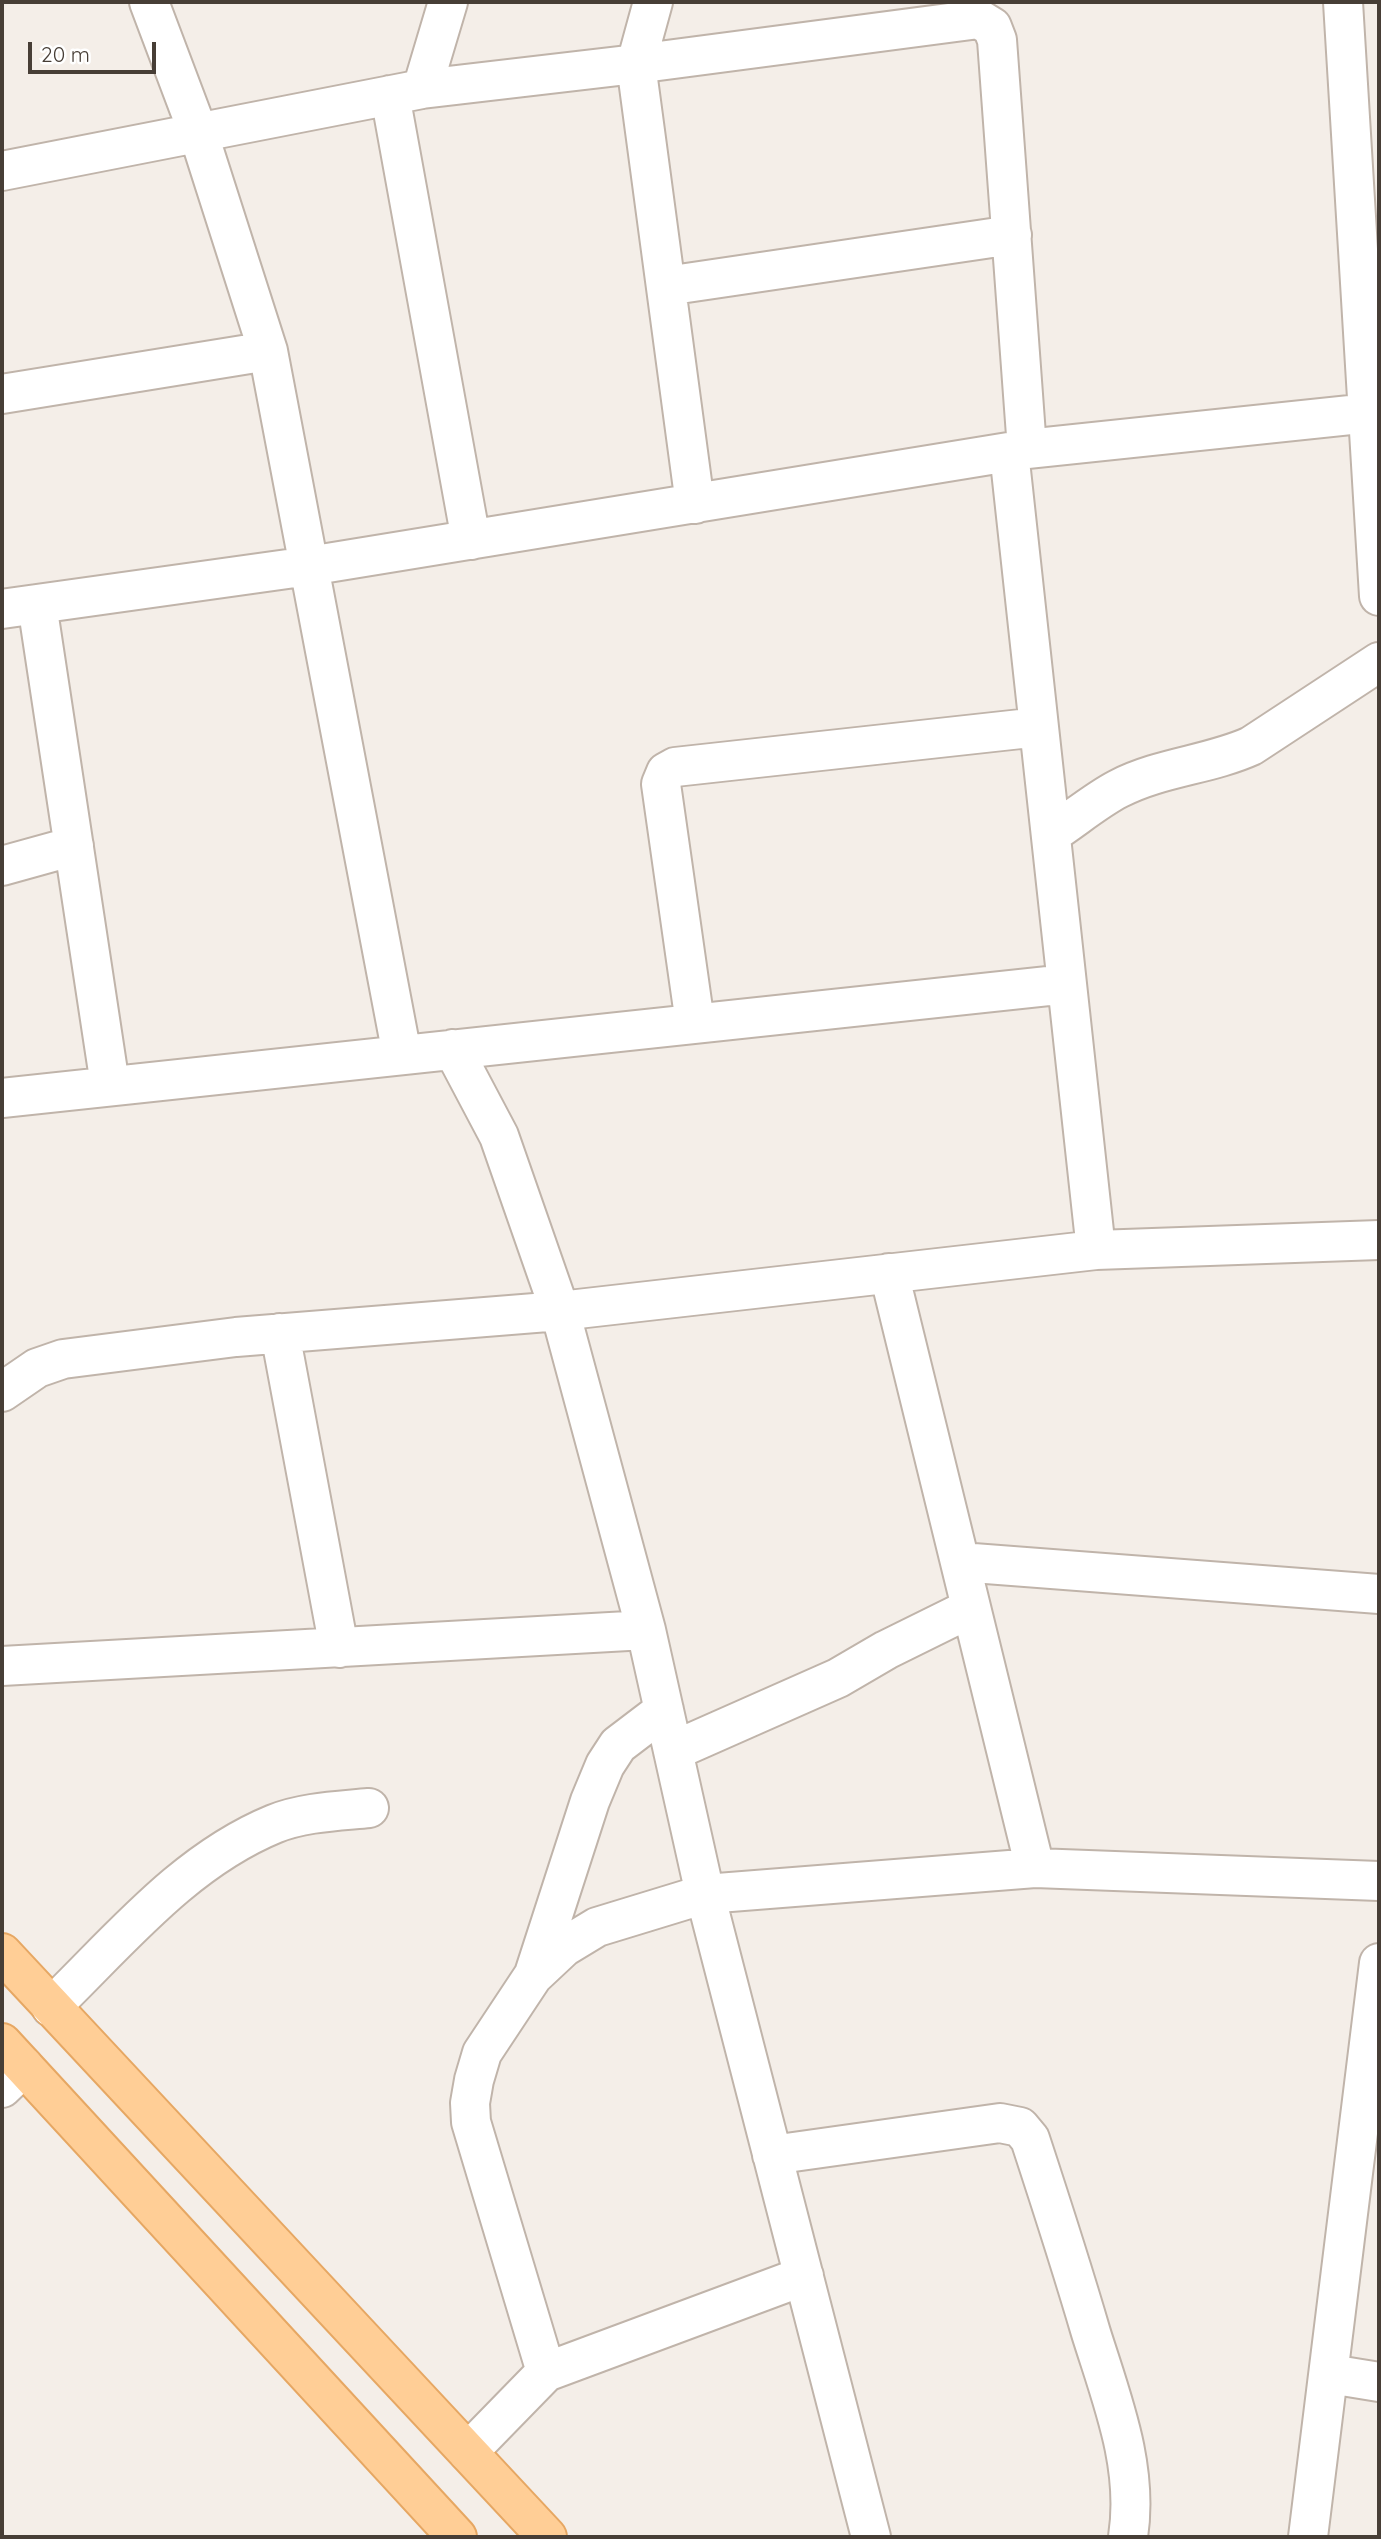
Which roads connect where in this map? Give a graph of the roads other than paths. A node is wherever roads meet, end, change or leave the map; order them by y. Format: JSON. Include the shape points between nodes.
{"nodes":[{"id":1,"x":149,"y":2,"type":"edge"},
{"id":2,"x":448,"y":2,"type":"edge"},
{"id":3,"x":653,"y":2,"type":"edge"},
{"id":4,"x":1343,"y":2,"type":"edge"},
{"id":5,"x":636,"y":64,"type":"junction"},
{"id":6,"x":406,"y":92,"type":"junction"},
{"id":7,"x":198,"y":132,"type":"junction"},
{"id":8,"x":2,"y":171,"type":"edge"},
{"id":9,"x":1012,"y":235,"type":"junction"},
{"id":10,"x":666,"y":286,"type":"junction"},
{"id":11,"x":1370,"y":294,"type":"edge"},
{"id":12,"x":268,"y":351,"type":"junction"},
{"id":13,"x":2,"y":394,"type":"edge"},
{"id":14,"x":1373,"y":413,"type":"edge"},
{"id":15,"x":1018,"y":451,"type":"junction"},
{"id":16,"x":695,"y":504,"type":"junction"},
{"id":17,"x":471,"y":540,"type":"junction"},
{"id":18,"x":309,"y":566,"type":"junction"},
{"id":19,"x":1379,"y":596,"type":"edge"},
{"id":20,"x":19,"y":606,"type":"edge"},
{"id":21,"x":1379,"y":662,"type":"edge"},
{"id":22,"x":1039,"y":727,"type":"junction"},
{"id":23,"x":1051,"y":834,"type":"junction"},
{"id":24,"x":74,"y":846,"type":"junction"},
{"id":25,"x":2,"y":866,"type":"edge"},
{"id":26,"x":1067,"y":984,"type":"junction"},
{"id":27,"x":695,"y":1023,"type":"junction"},
{"id":28,"x":453,"y":1049,"type":"junction"},
{"id":29,"x":402,"y":1055,"type":"junction"},
{"id":30,"x":110,"y":1085,"type":"junction"},
{"id":31,"x":2,"y":1098,"type":"edge"},
{"id":32,"x":1379,"y":1240,"type":"edge"},
{"id":33,"x":1096,"y":1250,"type":"junction"},
{"id":34,"x":889,"y":1273,"type":"junction"},
{"id":35,"x":560,"y":1311,"type":"junction"},
{"id":36,"x":279,"y":1333,"type":"junction"},
{"id":37,"x":4,"y":1386,"type":"edge"},
{"id":38,"x":960,"y":1562,"type":"junction"},
{"id":39,"x":1379,"y":1594,"type":"edge"},
{"id":40,"x":971,"y":1608,"type":"junction"},
{"id":41,"x":646,"y":1630,"type":"junction"},
{"id":42,"x":339,"y":1648,"type":"junction"},
{"id":43,"x":2,"y":1666,"type":"edge"},
{"id":44,"x":664,"y":1710,"type":"junction"},
{"id":45,"x":673,"y":1751,"type":"junction"},
{"id":46,"x":369,"y":1808,"type":"dead end"},
{"id":47,"x":1035,"y":1868,"type":"junction"},
{"id":48,"x":1379,"y":1881,"type":"edge"},
{"id":49,"x":705,"y":1894,"type":"junction"},
{"id":50,"x":2,"y":1953,"type":"edge"},
{"id":51,"x":1379,"y":1963,"type":"edge"},
{"id":52,"x":533,"y":1976,"type":"junction"},
{"id":53,"x":51,"y":2007,"type":"junction"},
{"id":54,"x":9,"y":2066,"type":"edge"},
{"id":55,"x":1371,"y":2093,"type":"edge"},
{"id":56,"x":772,"y":2155,"type":"junction"},
{"id":57,"x":804,"y":2276,"type":"junction"},
{"id":58,"x":546,"y":2372,"type":"junction"},
{"id":59,"x":1330,"y":2374,"type":"junction"},
{"id":60,"x":1379,"y":2382,"type":"edge"},
{"id":61,"x":468,"y":2452,"type":"junction"},
{"id":62,"x":457,"y":2537,"type":"edge"},
{"id":63,"x":547,"y":2537,"type":"edge"},
{"id":64,"x":871,"y":2537,"type":"edge"},
{"id":65,"x":1128,"y":2537,"type":"edge"},
{"id":66,"x":1308,"y":2537,"type":"edge"}],
"edges":[{"from":1,"to":7,"type":"street"},
{"from":2,"to":6,"type":"street"},
{"from":3,"to":5,"type":"street"},
{"from":4,"to":11,"type":"street"},
{"from":5,"to":6,"type":"street"},
{"from":5,"to":9,"type":"street","via":[[979,19],[992,27],[997,40]]},
{"from":5,"to":10,"type":"street"},
{"from":6,"to":7,"type":"street"},
{"from":6,"to":17,"type":"street"},
{"from":7,"to":8,"type":"street"},
{"from":7,"to":12,"type":"street"},
{"from":9,"to":10,"type":"street"},
{"from":9,"to":15,"type":"street"},
{"from":10,"to":16,"type":"street"},
{"from":11,"to":14,"type":"street"},
{"from":12,"to":13,"type":"street"},
{"from":12,"to":18,"type":"street"},
{"from":14,"to":15,"type":"street"},
{"from":14,"to":19,"type":"street"},
{"from":15,"to":16,"type":"street"},
{"from":15,"to":22,"type":"street"},
{"from":16,"to":17,"type":"street"},
{"from":17,"to":18,"type":"street"},
{"from":18,"to":20,"type":"street"},
{"from":18,"to":29,"type":"street"},
{"from":20,"to":24,"type":"street"},
{"from":21,"to":23,"type":"street","via":[[1251,746],[1118,789]]},
{"from":22,"to":23,"type":"street"},
{"from":22,"to":27,"type":"street","via":[[675,767],[666,772],[661,784]]},
{"from":23,"to":26,"type":"street"},
{"from":24,"to":25,"type":"street"},
{"from":24,"to":30,"type":"street"},
{"from":26,"to":27,"type":"street"},
{"from":26,"to":33,"type":"street"},
{"from":27,"to":28,"type":"street"},
{"from":28,"to":29,"type":"street"},
{"from":28,"to":35,"type":"street","via":[[499,1136]]},
{"from":29,"to":30,"type":"street"},
{"from":30,"to":31,"type":"street"},
{"from":32,"to":33,"type":"street"},
{"from":33,"to":34,"type":"street"},
{"from":34,"to":35,"type":"street"},
{"from":34,"to":38,"type":"street"},
{"from":35,"to":36,"type":"street"},
{"from":35,"to":41,"type":"street"},
{"from":36,"to":37,"type":"street","via":[[63,1359]]},
{"from":36,"to":42,"type":"street"},
{"from":38,"to":39,"type":"street"},
{"from":38,"to":40,"type":"street"},
{"from":40,"to":45,"type":"street","via":[[838,1678]]},
{"from":40,"to":47,"type":"street"},
{"from":41,"to":42,"type":"street"},
{"from":41,"to":44,"type":"street"},
{"from":42,"to":43,"type":"street"},
{"from":44,"to":45,"type":"street"},
{"from":44,"to":52,"type":"street","via":[[618,1745],[605,1765]]},
{"from":45,"to":49,"type":"street"},
{"from":46,"to":53,"type":"street","via":[[276,1823],[219,1851],[178,1882]]},
{"from":47,"to":48,"type":"street"},
{"from":47,"to":49,"type":"street"},
{"from":49,"to":52,"type":"street","via":[[597,1927],[564,1947]]},
{"from":49,"to":56,"type":"street"},
{"from":50,"to":53,"type":"main road"},
{"from":51,"to":55,"type":"street"},
{"from":52,"to":58,"type":"street","via":[[482,2053],[470,2103],[471,2122]]},
{"from":53,"to":61,"type":"main road"},
{"from":54,"to":62,"type":"main road"},
{"from":55,"to":59,"type":"street"},
{"from":56,"to":57,"type":"street"},
{"from":56,"to":65,"type":"street","via":[[1000,2123],[1020,2127],[1030,2138],[1129,2463]]},
{"from":57,"to":58,"type":"street"},
{"from":57,"to":64,"type":"street"},
{"from":58,"to":61,"type":"street"},
{"from":59,"to":60,"type":"street"},
{"from":59,"to":66,"type":"street"},
{"from":61,"to":63,"type":"main road"}]}
